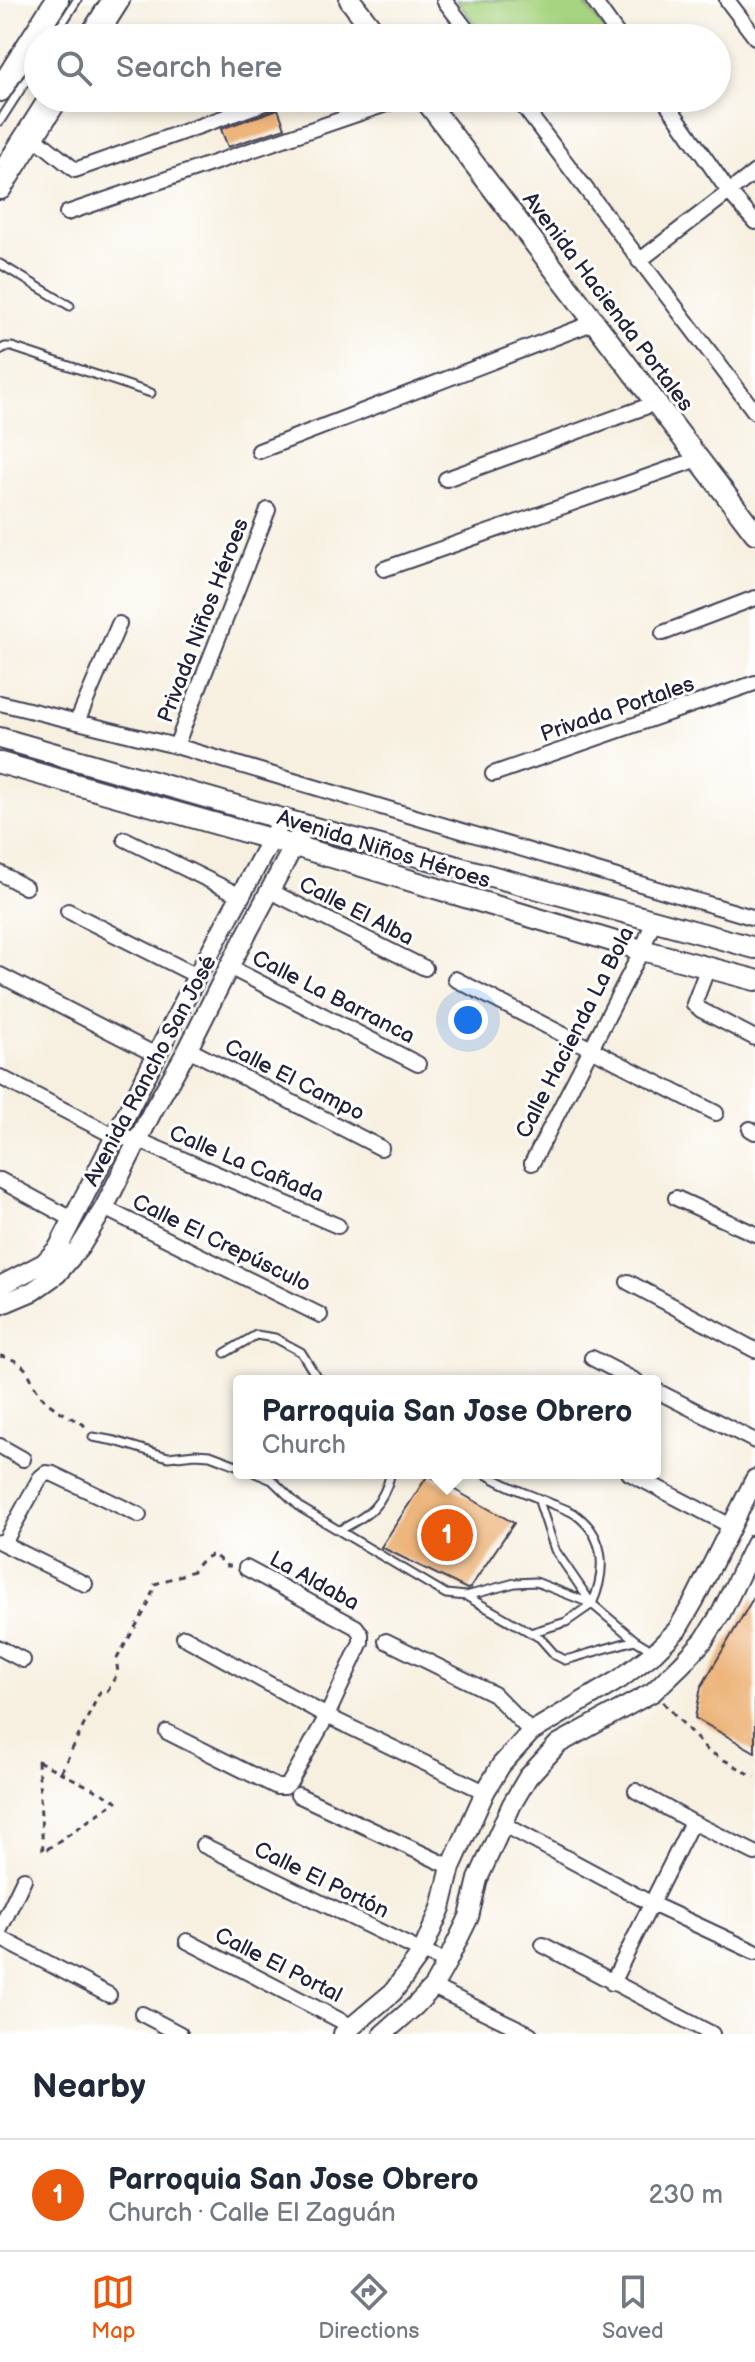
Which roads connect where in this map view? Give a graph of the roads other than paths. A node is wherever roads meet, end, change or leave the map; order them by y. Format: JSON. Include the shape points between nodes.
{"nodes":[{"id":1,"x":57,"y":0,"type":"edge"},
{"id":2,"x":77,"y":0,"type":"edge"},
{"id":3,"x":105,"y":0,"type":"edge"},
{"id":4,"x":118,"y":0,"type":"edge"},
{"id":5,"x":350,"y":0,"type":"edge"},
{"id":6,"x":444,"y":0,"type":"edge"},
{"id":7,"x":727,"y":0,"type":"edge"},
{"id":8,"x":596,"y":1,"type":"edge"},
{"id":9,"x":42,"y":24,"type":"edge"},
{"id":10,"x":62,"y":24,"type":"edge"},
{"id":11,"x":90,"y":24,"type":"edge"},
{"id":12,"x":103,"y":24,"type":"edge"},
{"id":13,"x":368,"y":24,"type":"edge"},
{"id":14,"x":462,"y":24,"type":"edge"},
{"id":15,"x":611,"y":24,"type":"edge"},
{"id":16,"x":755,"y":37,"type":"edge"},
{"id":17,"x":24,"y":52,"type":"edge"},
{"id":18,"x":24,"y":84,"type":"edge"},
{"id":19,"x":0,"y":90,"type":"edge"},
{"id":20,"x":33,"y":112,"type":"edge"},
{"id":21,"x":48,"y":112,"type":"edge"},
{"id":22,"x":239,"y":112,"type":"edge"},
{"id":23,"x":363,"y":112,"type":"edge"},
{"id":24,"x":435,"y":112,"type":"edge"},
{"id":25,"x":527,"y":112,"type":"edge"},
{"id":26,"x":673,"y":112,"type":"edge"},
{"id":27,"x":0,"y":121,"type":"edge"},
{"id":28,"x":33,"y":136,"type":"junction"},
{"id":29,"x":0,"y":164,"type":"edge"},
{"id":30,"x":755,"y":172,"type":"edge"},
{"id":31,"x":0,"y":188,"type":"edge"},
{"id":32,"x":729,"y":192,"type":"junction"},
{"id":33,"x":67,"y":213,"type":"dead end"},
{"id":34,"x":755,"y":222,"type":"edge"},
{"id":35,"x":639,"y":261,"type":"junction"},
{"id":36,"x":0,"y":264,"type":"edge"},
{"id":37,"x":70,"y":306,"type":"dead end"},
{"id":38,"x":595,"y":322,"type":"junction"},
{"id":39,"x":0,"y":350,"type":"edge"},
{"id":40,"x":151,"y":393,"type":"dead end"},
{"id":41,"x":656,"y":403,"type":"junction"},
{"id":42,"x":755,"y":412,"type":"edge"},
{"id":43,"x":259,"y":451,"type":"dead end"},
{"id":44,"x":698,"y":459,"type":"junction"},
{"id":45,"x":446,"y":479,"type":"dead end"},
{"id":46,"x":268,"y":510,"type":"dead end"},
{"id":47,"x":755,"y":533,"type":"edge"},
{"id":48,"x":384,"y":569,"type":"dead end"},
{"id":49,"x":755,"y":598,"type":"edge"},
{"id":50,"x":119,"y":624,"type":"dead end"},
{"id":51,"x":663,"y":633,"type":"dead end"},
{"id":52,"x":755,"y":683,"type":"edge"},
{"id":53,"x":0,"y":703,"type":"edge"},
{"id":54,"x":77,"y":722,"type":"junction"},
{"id":55,"x":0,"y":738,"type":"edge"},
{"id":56,"x":176,"y":746,"type":"junction"},
{"id":57,"x":0,"y":763,"type":"edge"},
{"id":58,"x":493,"y":774,"type":"dead end"},
{"id":59,"x":282,"y":819,"type":"junction"},
{"id":60,"x":305,"y":825,"type":"junction"},
{"id":61,"x":125,"y":839,"type":"dead end"},
{"id":62,"x":272,"y":839,"type":"junction"},
{"id":63,"x":295,"y":846,"type":"junction"},
{"id":64,"x":0,"y":873,"type":"edge"},
{"id":65,"x":25,"y":887,"type":"dead end"},
{"id":66,"x":270,"y":891,"type":"junction"},
{"id":67,"x":241,"y":896,"type":"junction"},
{"id":68,"x":68,"y":911,"type":"dead end"},
{"id":69,"x":755,"y":918,"type":"edge"},
{"id":70,"x":654,"y":920,"type":"junction"},
{"id":71,"x":755,"y":948,"type":"edge"},
{"id":72,"x":642,"y":950,"type":"junction"},
{"id":73,"x":229,"y":967,"type":"junction"},
{"id":74,"x":708,"y":967,"type":"junction"},
{"id":75,"x":425,"y":968,"type":"dead end"},
{"id":76,"x":0,"y":975,"type":"edge"},
{"id":77,"x":197,"y":976,"type":"junction"},
{"id":78,"x":455,"y":979,"type":"dead end"},
{"id":79,"x":755,"y":980,"type":"edge"},
{"id":80,"x":755,"y":1038,"type":"edge"},
{"id":81,"x":188,"y":1049,"type":"junction"},
{"id":82,"x":591,"y":1049,"type":"junction"},
{"id":83,"x":156,"y":1055,"type":"junction"},
{"id":84,"x":418,"y":1064,"type":"dead end"},
{"id":85,"x":0,"y":1077,"type":"edge"},
{"id":86,"x":716,"y":1113,"type":"dead end"},
{"id":87,"x":114,"y":1136,"type":"junction"},
{"id":88,"x":138,"y":1140,"type":"junction"},
{"id":89,"x":381,"y":1148,"type":"dead end"},
{"id":90,"x":532,"y":1163,"type":"dead end"},
{"id":91,"x":0,"y":1180,"type":"edge"},
{"id":92,"x":676,"y":1198,"type":"dead end"},
{"id":93,"x":104,"y":1208,"type":"junction"},
{"id":94,"x":72,"y":1219,"type":"junction"},
{"id":95,"x":338,"y":1226,"type":"dead end"},
{"id":96,"x":755,"y":1234,"type":"edge"},
{"id":97,"x":628,"y":1282,"type":"dead end"},
{"id":98,"x":0,"y":1286,"type":"edge"},
{"id":99,"x":0,"y":1305,"type":"edge"},
{"id":100,"x":320,"y":1315,"type":"dead end"},
{"id":101,"x":755,"y":1350,"type":"edge"},
{"id":102,"x":225,"y":1353,"type":"dead end"},
{"id":103,"x":592,"y":1358,"type":"dead end"},
{"id":104,"x":315,"y":1375,"type":"edge"},
{"id":105,"x":625,"y":1375,"type":"edge"},
{"id":106,"x":661,"y":1393,"type":"edge"},
{"id":107,"x":93,"y":1437,"type":"road end"},
{"id":108,"x":755,"y":1441,"type":"edge"},
{"id":109,"x":0,"y":1446,"type":"edge"},
{"id":110,"x":23,"y":1459,"type":"dead end"},
{"id":111,"x":233,"y":1464,"type":"edge"},
{"id":112,"x":270,"y":1479,"type":"edge"},
{"id":113,"x":389,"y":1479,"type":"edge"},
{"id":114,"x":494,"y":1479,"type":"edge"},
{"id":115,"x":641,"y":1479,"type":"edge"},
{"id":116,"x":755,"y":1479,"type":"edge"},
{"id":117,"x":538,"y":1498,"type":"junction"},
{"id":118,"x":139,"y":1515,"type":"dead end"},
{"id":119,"x":731,"y":1526,"type":"junction"},
{"id":120,"x":340,"y":1530,"type":"junction"},
{"id":121,"x":2,"y":1542,"type":"edge"},
{"id":122,"x":753,"y":1551,"type":"edge"},
{"id":123,"x":246,"y":1568,"type":"road end"},
{"id":124,"x":85,"y":1584,"type":"dead end"},
{"id":125,"x":466,"y":1596,"type":"junction"},
{"id":126,"x":592,"y":1604,"type":"junction"},
{"id":127,"x":530,"y":1633,"type":"junction"},
{"id":128,"x":184,"y":1637,"type":"dead end"},
{"id":129,"x":635,"y":1640,"type":"junction"},
{"id":130,"x":386,"y":1641,"type":"dead end"},
{"id":131,"x":0,"y":1648,"type":"edge"},
{"id":132,"x":655,"y":1652,"type":"junction"},
{"id":133,"x":23,"y":1660,"type":"dead end"},
{"id":134,"x":327,"y":1716,"type":"junction"},
{"id":135,"x":167,"y":1732,"type":"dead end"},
{"id":136,"x":531,"y":1732,"type":"junction"},
{"id":137,"x":291,"y":1791,"type":"junction"},
{"id":138,"x":636,"y":1791,"type":"dead end"},
{"id":139,"x":485,"y":1792,"type":"junction"},
{"id":140,"x":692,"y":1822,"type":"junction"},
{"id":141,"x":503,"y":1824,"type":"junction"},
{"id":142,"x":203,"y":1845,"type":"dead end"},
{"id":143,"x":755,"y":1853,"type":"edge"},
{"id":144,"x":451,"y":1867,"type":"junction"},
{"id":145,"x":24,"y":1879,"type":"dead end"},
{"id":146,"x":652,"y":1904,"type":"junction"},
{"id":147,"x":438,"y":1914,"type":"junction"},
{"id":148,"x":465,"y":1927,"type":"junction"},
{"id":149,"x":0,"y":1929,"type":"edge"},
{"id":150,"x":0,"y":1938,"type":"edge"},
{"id":151,"x":187,"y":1941,"type":"dead end"},
{"id":152,"x":543,"y":1945,"type":"dead end"},
{"id":153,"x":422,"y":1952,"type":"junction"},
{"id":154,"x":755,"y":1952,"type":"edge"},
{"id":155,"x":447,"y":1962,"type":"junction"},
{"id":156,"x":612,"y":1983,"type":"junction"},
{"id":157,"x":433,"y":1987,"type":"junction"},
{"id":158,"x":109,"y":1995,"type":"dead end"},
{"id":159,"x":142,"y":2014,"type":"dead end"},
{"id":160,"x":347,"y":2030,"type":"edge"},
{"id":161,"x":180,"y":2034,"type":"edge"},
{"id":162,"x":383,"y":2034,"type":"edge"},
{"id":163,"x":530,"y":2034,"type":"edge"},
{"id":164,"x":712,"y":2034,"type":"edge"}],
"edges":[{"from":1,"to":9,"type":"main road"},
{"from":2,"to":10,"type":"lane"},
{"from":3,"to":11,"type":"lane"},
{"from":4,"to":12,"type":"main road"},
{"from":5,"to":13,"type":"main road"},
{"from":6,"to":14,"type":"street"},
{"from":7,"to":16,"type":"street"},
{"from":8,"to":15,"type":"street"},
{"from":17,"to":19,"type":"main road"},
{"from":18,"to":27,"type":"lane"},
{"from":20,"to":29,"type":"lane"},
{"from":21,"to":28,"type":"main road"},
{"from":22,"to":28,"type":"street","via":[[75,170]]},
{"from":23,"to":33,"type":"street"},
{"from":24,"to":38,"type":"main road","name":"Avenida Hacienda Portales"},
{"from":25,"to":35,"type":"street"},
{"from":26,"to":32,"type":"street"},
{"from":28,"to":31,"type":"main road"},
{"from":30,"to":32,"type":"street"},
{"from":32,"to":34,"type":"street"},
{"from":32,"to":35,"type":"street"},
{"from":35,"to":42,"type":"street"},
{"from":36,"to":37,"type":"lane"},
{"from":38,"to":41,"type":"main road","name":"Avenida Hacienda Portales"},
{"from":38,"to":43,"type":"street"},
{"from":39,"to":40,"type":"lane","via":[[12,347]]},
{"from":41,"to":44,"type":"main road","name":"Avenida Hacienda Portales"},
{"from":41,"to":45,"type":"street"},
{"from":44,"to":47,"type":"main road","name":"Avenida Hacienda Portales"},
{"from":44,"to":48,"type":"street"},
{"from":46,"to":56,"type":"street","name":"Privada Niños Héroes"},
{"from":49,"to":51,"type":"street"},
{"from":50,"to":54,"type":"street"},
{"from":52,"to":58,"type":"street","name":"Privada Portales"},
{"from":53,"to":54,"type":"street"},
{"from":54,"to":56,"type":"street"},
{"from":55,"to":59,"type":"main road","name":"Avenida Niños Héroes"},
{"from":56,"to":69,"type":"street"},
{"from":57,"to":62,"type":"main road","name":"Avenida Niños Héroes"},
{"from":59,"to":60,"type":"main road","name":"Avenida Niños Héroes"},
{"from":59,"to":62,"type":"street","name":"Avenida Rancho San José"},
{"from":60,"to":63,"type":"street","name":"Avenida Rancho San José"},
{"from":60,"to":70,"type":"main road","name":"Avenida Niños Héroes"},
{"from":61,"to":67,"type":"street"},
{"from":62,"to":63,"type":"main road","name":"Avenida Niños Héroes"},
{"from":62,"to":67,"type":"street","name":"Avenida Rancho San José"},
{"from":63,"to":66,"type":"street","name":"Avenida Rancho San José"},
{"from":63,"to":72,"type":"main road","name":"Avenida Niños Héroes"},
{"from":64,"to":65,"type":"street"},
{"from":66,"to":73,"type":"street","name":"Avenida Rancho San José"},
{"from":66,"to":75,"type":"street","name":"Calle El Alba"},
{"from":67,"to":77,"type":"street","name":"Avenida Rancho San José"},
{"from":68,"to":77,"type":"street"},
{"from":70,"to":71,"type":"main road","name":"Avenida Niños Héroes"},
{"from":70,"to":72,"type":"street","name":"Calle Hacienda La Bola"},
{"from":72,"to":74,"type":"main road","name":"Avenida Niños Héroes"},
{"from":72,"to":82,"type":"street","name":"Calle Hacienda La Bola"},
{"from":73,"to":81,"type":"street","name":"Avenida Rancho San José"},
{"from":73,"to":84,"type":"street","name":"Calle La Barranca"},
{"from":74,"to":79,"type":"main road","name":"Avenida Niños Héroes"},
{"from":74,"to":80,"type":"street","via":[[694,1004]]},
{"from":76,"to":83,"type":"street"},
{"from":77,"to":83,"type":"street","name":"Avenida Rancho San José"},
{"from":78,"to":82,"type":"street"},
{"from":81,"to":88,"type":"street","name":"Avenida Rancho San José"},
{"from":81,"to":89,"type":"street","name":"Calle El Campo"},
{"from":82,"to":86,"type":"street"},
{"from":82,"to":90,"type":"street","name":"Calle Hacienda La Bola"},
{"from":83,"to":87,"type":"street","name":"Avenida Rancho San José"},
{"from":85,"to":87,"type":"street","name":"Calle La Cañada"},
{"from":87,"to":88,"type":"street","name":"Calle La Cañada"},
{"from":87,"to":94,"type":"street","name":"Avenida Rancho San José"},
{"from":88,"to":93,"type":"street","name":"Avenida Rancho San José"},
{"from":88,"to":95,"type":"street","name":"Calle La Cañada"},
{"from":91,"to":94,"type":"street"},
{"from":92,"to":96,"type":"street"},
{"from":93,"to":99,"type":"street","name":"Avenida Rancho San José","via":[[57,1274]]},
{"from":93,"to":100,"type":"street","name":"Calle El Crepúsculo"},
{"from":94,"to":98,"type":"street","name":"Avenida Rancho San José","via":[[44,1263]]},
{"from":97,"to":101,"type":"street"},
{"from":102,"to":104,"type":"lane","via":[[256,1335],[275,1338],[301,1352]]},
{"from":103,"to":105,"type":"street"},
{"from":106,"to":108,"type":"street"},
{"from":107,"to":111,"type":"lane","via":[[168,1457],[210,1455]]},
{"from":109,"to":110,"type":"street"},
{"from":112,"to":120,"type":"lane","via":[[301,1508]]},
{"from":113,"to":120,"type":"lane","via":[[367,1516]]},
{"from":114,"to":117,"type":"lane"},
{"from":115,"to":119,"type":"street"},
{"from":116,"to":119,"type":"street"},
{"from":117,"to":126,"type":"lane","via":[[555,1550]]},
{"from":117,"to":126,"type":"lane","via":[[575,1514],[597,1538],[601,1577]]},
{"from":118,"to":121,"type":"street","via":[[46,1473]]},
{"from":119,"to":132,"type":"street","via":[[677,1630]]},
{"from":120,"to":125,"type":"lane","via":[[446,1594]]},
{"from":121,"to":124,"type":"street"},
{"from":122,"to":141,"type":"street","via":[[704,1640],[653,1692],[558,1744],[528,1777]]},
{"from":123,"to":134,"type":"street","name":"La Aldaba","via":[[361,1634]]},
{"from":125,"to":126,"type":"lane","via":[[536,1582]]},
{"from":125,"to":127,"type":"lane"},
{"from":126,"to":127,"type":"lane","via":[[566,1622]]},
{"from":126,"to":129,"type":"lane"},
{"from":127,"to":129,"type":"lane","via":[[565,1660]]},
{"from":128,"to":134,"type":"street"},
{"from":129,"to":132,"type":"lane"},
{"from":130,"to":136,"type":"street","via":[[494,1694]]},
{"from":131,"to":133,"type":"street"},
{"from":132,"to":136,"type":"street"},
{"from":134,"to":137,"type":"street","via":[[290,1782]]},
{"from":134,"to":139,"type":"street"},
{"from":135,"to":137,"type":"street"},
{"from":136,"to":139,"type":"street"},
{"from":137,"to":144,"type":"street"},
{"from":138,"to":140,"type":"street"},
{"from":139,"to":144,"type":"street"},
{"from":140,"to":143,"type":"street"},
{"from":140,"to":146,"type":"street"},
{"from":141,"to":146,"type":"street"},
{"from":141,"to":148,"type":"street","via":[[478,1879]]},
{"from":142,"to":153,"type":"street","name":"Calle El Portón"},
{"from":144,"to":147,"type":"street"},
{"from":145,"to":149,"type":"street"},
{"from":146,"to":154,"type":"street"},
{"from":146,"to":156,"type":"street"},
{"from":147,"to":148,"type":"street"},
{"from":147,"to":153,"type":"street"},
{"from":148,"to":155,"type":"street"},
{"from":150,"to":158,"type":"street"},
{"from":151,"to":160,"type":"street","name":"Calle El Portal"},
{"from":152,"to":156,"type":"street"},
{"from":153,"to":155,"type":"street","name":"Calle El Portón"},
{"from":153,"to":160,"type":"street","via":[[393,1992]]},
{"from":155,"to":157,"type":"street"},
{"from":156,"to":164,"type":"street"},
{"from":157,"to":162,"type":"street"},
{"from":157,"to":163,"type":"street"},
{"from":159,"to":161,"type":"street"}]}
